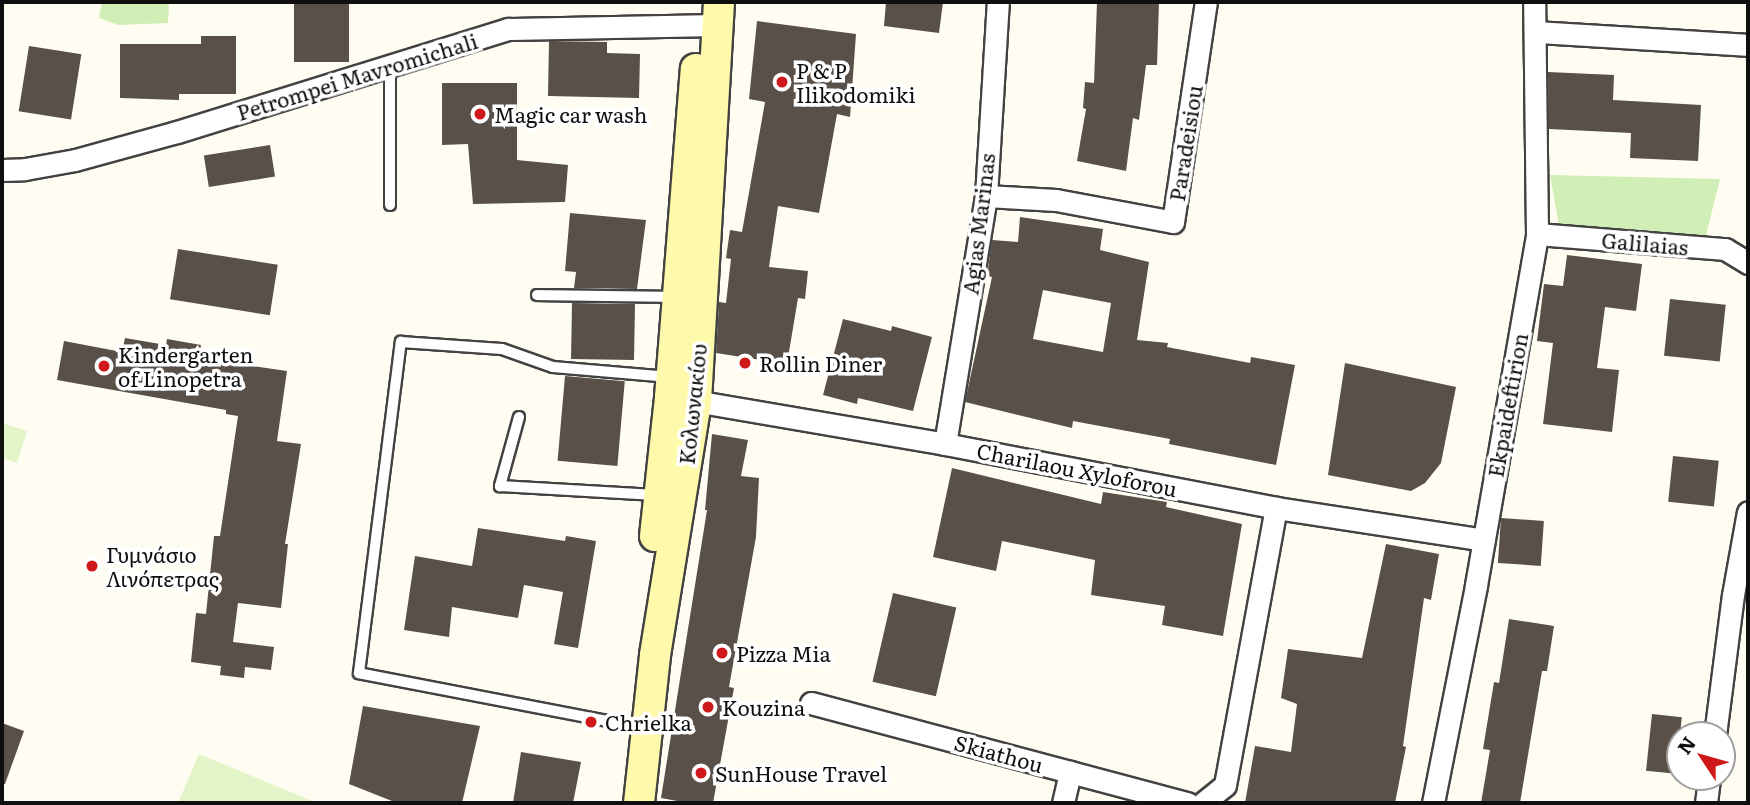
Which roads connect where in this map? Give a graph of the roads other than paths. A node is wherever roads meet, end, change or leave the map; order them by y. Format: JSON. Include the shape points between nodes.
{"nodes":[{"id":1,"x":998,"y":2,"type":"edge"},
{"id":2,"x":1206,"y":2,"type":"edge"},
{"id":3,"x":1534,"y":2,"type":"edge"},
{"id":4,"x":710,"y":13,"type":"edge"},
{"id":5,"x":1536,"y":32,"type":"junction"},
{"id":6,"x":1748,"y":45,"type":"edge"},
{"id":7,"x":390,"y":64,"type":"junction"},
{"id":8,"x":2,"y":170,"type":"edge"},
{"id":9,"x":986,"y":196,"type":"junction"},
{"id":10,"x":390,"y":205,"type":"dead end"},
{"id":11,"x":1537,"y":234,"type":"junction"},
{"id":12,"x":1748,"y":263,"type":"edge"},
{"id":13,"x":537,"y":295,"type":"dead end"},
{"id":14,"x":678,"y":297,"type":"junction"},
{"id":15,"x":679,"y":392,"type":"junction"},
{"id":16,"x":519,"y":417,"type":"dead end"},
{"id":17,"x":945,"y":444,"type":"junction"},
{"id":18,"x":660,"y":496,"type":"junction"},
{"id":19,"x":1276,"y":508,"type":"junction"},
{"id":20,"x":1748,"y":512,"type":"edge"},
{"id":21,"x":1484,"y":540,"type":"junction"},
{"id":22,"x":811,"y":704,"type":"dead end"},
{"id":23,"x":1717,"y":721,"type":"edge"},
{"id":24,"x":628,"y":725,"type":"junction"},
{"id":25,"x":1070,"y":772,"type":"junction"},
{"id":26,"x":619,"y":803,"type":"edge"},
{"id":27,"x":639,"y":803,"type":"edge"},
{"id":28,"x":1063,"y":803,"type":"edge"},
{"id":29,"x":1188,"y":803,"type":"edge"},
{"id":30,"x":1203,"y":803,"type":"edge"},
{"id":31,"x":1433,"y":803,"type":"edge"}],
"edges":[{"from":1,"to":9,"type":"street","name":"Agias Marinas"},
{"from":2,"to":9,"type":"street","name":"Paradeisiou","via":[[1173,222],[1056,200]]},
{"from":3,"to":5,"type":"street","name":"Ekpaideftirion"},
{"from":4,"to":7,"type":"street","name":"Petrompei Mavromichali","via":[[508,29]]},
{"from":4,"to":14,"type":"main road","name":"Κολωνακίου"},
{"from":4,"to":15,"type":"main road","name":"Κολωνακίου"},
{"from":5,"to":6,"type":"street"},
{"from":5,"to":11,"type":"street","name":"Ekpaideftirion"},
{"from":7,"to":8,"type":"street","name":"Petrompei Mavromichali","via":[[75,160]]},
{"from":7,"to":10,"type":"lane"},
{"from":9,"to":17,"type":"street","name":"Agias Marinas"},
{"from":11,"to":12,"type":"street","name":"Galilaias","via":[[1725,249]]},
{"from":11,"to":21,"type":"street","name":"Ekpaideftirion"},
{"from":13,"to":14,"type":"lane"},
{"from":14,"to":15,"type":"main road","name":"Κολωνακίου"},
{"from":15,"to":17,"type":"street","name":"Charilaou Xyloforou"},
{"from":15,"to":18,"type":"main road","name":"Κολωνακίου"},
{"from":15,"to":24,"type":"lane","via":[[553,367],[502,349],[401,342],[359,673]]},
{"from":15,"to":27,"type":"main road","name":"Κολωνακίου"},
{"from":16,"to":18,"type":"lane","via":[[500,486]]},
{"from":17,"to":19,"type":"street","name":"Charilaou Xyloforou"},
{"from":18,"to":24,"type":"main road","name":"Κολωνακίου"},
{"from":19,"to":21,"type":"street","name":"Charilaou Xyloforou"},
{"from":19,"to":30,"type":"street","via":[[1225,785]]},
{"from":20,"to":23,"type":"street"},
{"from":21,"to":31,"type":"street","name":"Ekpaideftirion"},
{"from":22,"to":25,"type":"street","name":"Skiathou"},
{"from":24,"to":26,"type":"main road","name":"Κολωνακίου"},
{"from":25,"to":28,"type":"street"},
{"from":25,"to":29,"type":"street","name":"Skiathou"}]}
